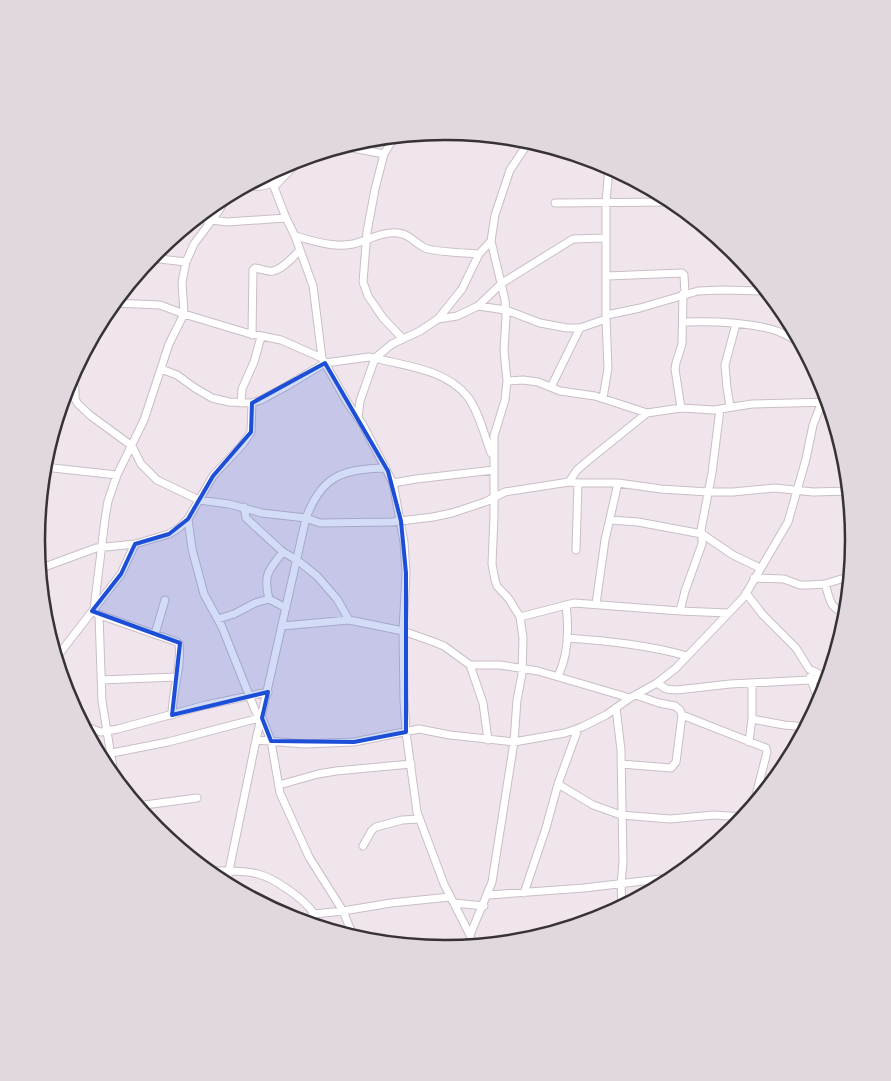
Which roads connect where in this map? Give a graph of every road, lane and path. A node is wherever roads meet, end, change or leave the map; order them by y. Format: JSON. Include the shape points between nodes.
{"nodes":[{"id":1,"x":390,"y":143,"type":"edge"},
{"id":2,"x":525,"y":148,"type":"edge"},
{"id":3,"x":361,"y":150,"type":"edge"},
{"id":4,"x":384,"y":154,"type":"junction"},
{"id":5,"x":288,"y":172,"type":"edge"},
{"id":6,"x":608,"y":174,"type":"edge"},
{"id":7,"x":272,"y":179,"type":"edge"},
{"id":8,"x":274,"y":185,"type":"junction"},
{"id":9,"x":259,"y":186,"type":"edge"},
{"id":10,"x":660,"y":202,"type":"edge"},
{"id":11,"x":555,"y":203,"type":"dead end"},
{"id":12,"x":606,"y":203,"type":"junction"},
{"id":13,"x":219,"y":210,"type":"edge"},
{"id":14,"x":286,"y":218,"type":"junction"},
{"id":15,"x":206,"y":220,"type":"edge"},
{"id":16,"x":212,"y":221,"type":"junction"},
{"id":17,"x":295,"y":236,"type":"junction"},
{"id":18,"x":606,"y":238,"type":"junction"},
{"id":19,"x":366,"y":240,"type":"junction"},
{"id":20,"x":491,"y":241,"type":"junction"},
{"id":21,"x":300,"y":250,"type":"junction"},
{"id":22,"x":479,"y":254,"type":"junction"},
{"id":23,"x":160,"y":259,"type":"edge"},
{"id":24,"x":186,"y":262,"type":"junction"},
{"id":25,"x":607,"y":276,"type":"junction"},
{"id":26,"x":502,"y":282,"type":"junction"},
{"id":27,"x":758,"y":291,"type":"edge"},
{"id":28,"x":684,"y":294,"type":"junction"},
{"id":29,"x":123,"y":303,"type":"edge"},
{"id":30,"x":478,"y":306,"type":"junction"},
{"id":31,"x":506,"y":310,"type":"junction"},
{"id":32,"x":184,"y":314,"type":"junction"},
{"id":33,"x":606,"y":317,"type":"junction"},
{"id":34,"x":438,"y":319,"type":"junction"},
{"id":35,"x":683,"y":322,"type":"junction"},
{"id":36,"x":736,"y":324,"type":"junction"},
{"id":37,"x":580,"y":328,"type":"junction"},
{"id":38,"x":252,"y":335,"type":"junction"},
{"id":39,"x":261,"y":337,"type":"junction"},
{"id":40,"x":403,"y":339,"type":"junction"},
{"id":41,"x":791,"y":339,"type":"edge"},
{"id":42,"x":375,"y":358,"type":"junction"},
{"id":43,"x":324,"y":360,"type":"junction"},
{"id":44,"x":161,"y":370,"type":"junction"},
{"id":45,"x":507,"y":381,"type":"junction"},
{"id":46,"x":551,"y":387,"type":"junction"},
{"id":47,"x":74,"y":389,"type":"edge"},
{"id":48,"x":603,"y":398,"type":"junction"},
{"id":49,"x":821,"y":402,"type":"edge"},
{"id":50,"x":241,"y":403,"type":"junction"},
{"id":51,"x":252,"y":403,"type":"junction"},
{"id":52,"x":730,"y":406,"type":"junction"},
{"id":53,"x":823,"y":407,"type":"edge"},
{"id":54,"x":681,"y":408,"type":"junction"},
{"id":55,"x":720,"y":409,"type":"junction"},
{"id":56,"x":647,"y":413,"type":"junction"},
{"id":57,"x":358,"y":418,"type":"junction"},
{"id":58,"x":132,"y":446,"type":"junction"},
{"id":59,"x":494,"y":461,"type":"junction"},
{"id":60,"x":52,"y":468,"type":"edge"},
{"id":61,"x":386,"y":468,"type":"junction"},
{"id":62,"x":494,"y":470,"type":"junction"},
{"id":63,"x":116,"y":475,"type":"junction"},
{"id":64,"x":569,"y":482,"type":"junction"},
{"id":65,"x":618,"y":483,"type":"junction"},
{"id":66,"x":393,"y":484,"type":"junction"},
{"id":67,"x":578,"y":484,"type":"junction"},
{"id":68,"x":798,"y":491,"type":"junction"},
{"id":69,"x":843,"y":491,"type":"edge"},
{"id":70,"x":708,"y":492,"type":"junction"},
{"id":71,"x":494,"y":497,"type":"junction"},
{"id":72,"x":199,"y":500,"type":"junction"},
{"id":73,"x":244,"y":507,"type":"junction"},
{"id":74,"x":306,"y":518,"type":"junction"},
{"id":75,"x":188,"y":519,"type":"junction"},
{"id":76,"x":610,"y":520,"type":"junction"},
{"id":77,"x":401,"y":521,"type":"junction"},
{"id":78,"x":320,"y":523,"type":"junction"},
{"id":79,"x":304,"y":527,"type":"junction"},
{"id":80,"x":702,"y":534,"type":"junction"},
{"id":81,"x":135,"y":544,"type":"junction"},
{"id":82,"x":101,"y":546,"type":"junction"},
{"id":83,"x":576,"y":550,"type":"dead end"},
{"id":84,"x":283,"y":552,"type":"junction"},
{"id":85,"x":297,"y":560,"type":"junction"},
{"id":86,"x":46,"y":566,"type":"edge"},
{"id":87,"x":760,"y":568,"type":"junction"},
{"id":88,"x":754,"y":578,"type":"junction"},
{"id":89,"x":844,"y":578,"type":"edge"},
{"id":90,"x":825,"y":584,"type":"junction"},
{"id":91,"x":746,"y":593,"type":"junction"},
{"id":92,"x":269,"y":599,"type":"junction"},
{"id":93,"x":165,"y":600,"type":"dead end"},
{"id":94,"x":596,"y":604,"type":"junction"},
{"id":95,"x":566,"y":605,"type":"junction"},
{"id":96,"x":286,"y":608,"type":"junction"},
{"id":97,"x":93,"y":610,"type":"junction"},
{"id":98,"x":680,"y":611,"type":"junction"},
{"id":99,"x":840,"y":611,"type":"edge"},
{"id":100,"x":728,"y":613,"type":"junction"},
{"id":101,"x":99,"y":616,"type":"junction"},
{"id":102,"x":520,"y":617,"type":"junction"},
{"id":103,"x":218,"y":619,"type":"junction"},
{"id":104,"x":349,"y":620,"type":"junction"},
{"id":105,"x":282,"y":626,"type":"junction"},
{"id":106,"x":403,"y":631,"type":"junction"},
{"id":107,"x":156,"y":634,"type":"junction"},
{"id":108,"x":567,"y":638,"type":"junction"},
{"id":109,"x":61,"y":651,"type":"edge"},
{"id":110,"x":687,"y":656,"type":"junction"},
{"id":111,"x":470,"y":665,"type":"junction"},
{"id":112,"x":523,"y":668,"type":"junction"},
{"id":113,"x":809,"y":669,"type":"junction"},
{"id":114,"x":823,"y":675,"type":"edge"},
{"id":115,"x":558,"y":676,"type":"junction"},
{"id":116,"x":176,"y":677,"type":"junction"},
{"id":117,"x":822,"y":679,"type":"edge"},
{"id":118,"x":101,"y":680,"type":"junction"},
{"id":119,"x":810,"y":680,"type":"junction"},
{"id":120,"x":657,"y":683,"type":"junction"},
{"id":121,"x":752,"y":683,"type":"junction"},
{"id":122,"x":268,"y":692,"type":"junction"},
{"id":123,"x":816,"y":694,"type":"edge"},
{"id":124,"x":249,"y":695,"type":"junction"},
{"id":125,"x":633,"y":697,"type":"junction"},
{"id":126,"x":616,"y":708,"type":"junction"},
{"id":127,"x":172,"y":715,"type":"junction"},
{"id":128,"x":682,"y":715,"type":"junction"},
{"id":129,"x":260,"y":718,"type":"junction"},
{"id":130,"x":752,"y":719,"type":"junction"},
{"id":131,"x":800,"y":726,"type":"edge"},
{"id":132,"x":92,"y":729,"type":"edge"},
{"id":133,"x":578,"y":729,"type":"junction"},
{"id":134,"x":104,"y":732,"type":"junction"},
{"id":135,"x":406,"y":732,"type":"junction"},
{"id":136,"x":95,"y":734,"type":"edge"},
{"id":137,"x":256,"y":740,"type":"junction"},
{"id":138,"x":488,"y":740,"type":"junction"},
{"id":139,"x":270,"y":741,"type":"junction"},
{"id":140,"x":514,"y":742,"type":"junction"},
{"id":141,"x":749,"y":742,"type":"junction"},
{"id":142,"x":112,"y":753,"type":"junction"},
{"id":143,"x":410,"y":764,"type":"junction"},
{"id":144,"x":621,"y":764,"type":"junction"},
{"id":145,"x":113,"y":765,"type":"edge"},
{"id":146,"x":558,"y":784,"type":"junction"},
{"id":147,"x":279,"y":785,"type":"junction"},
{"id":148,"x":757,"y":792,"type":"edge"},
{"id":149,"x":197,"y":798,"type":"dead end"},
{"id":150,"x":144,"y":805,"type":"edge"},
{"id":151,"x":621,"y":815,"type":"junction"},
{"id":152,"x":736,"y":816,"type":"edge"},
{"id":153,"x":419,"y":819,"type":"junction"},
{"id":154,"x":363,"y":846,"type":"dead end"},
{"id":155,"x":219,"y":871,"type":"edge"},
{"id":156,"x":229,"y":872,"type":"junction"},
{"id":157,"x":228,"y":877,"type":"edge"},
{"id":158,"x":659,"y":879,"type":"edge"},
{"id":159,"x":621,"y":884,"type":"junction"},
{"id":160,"x":524,"y":894,"type":"junction"},
{"id":161,"x":488,"y":895,"type":"junction"},
{"id":162,"x":452,"y":900,"type":"junction"},
{"id":163,"x":622,"y":901,"type":"edge"},
{"id":164,"x":484,"y":906,"type":"junction"},
{"id":165,"x":344,"y":911,"type":"junction"},
{"id":166,"x":314,"y":914,"type":"junction"},
{"id":167,"x":310,"y":917,"type":"edge"},
{"id":168,"x":351,"y":929,"type":"edge"},
{"id":169,"x":470,"y":935,"type":"junction"},
{"id":170,"x":471,"y":940,"type":"edge"}],
"edges":[{"from":1,"to":4,"type":"street"},
{"from":2,"to":20,"type":"street","via":[[510,170],[495,215]]},
{"from":3,"to":4,"type":"street"},
{"from":4,"to":19,"type":"street"},
{"from":5,"to":8,"type":"street"},
{"from":6,"to":12,"type":"street"},
{"from":7,"to":8,"type":"street"},
{"from":8,"to":9,"type":"street"},
{"from":8,"to":14,"type":"street"},
{"from":10,"to":12,"type":"street"},
{"from":11,"to":12,"type":"street"},
{"from":12,"to":18,"type":"street"},
{"from":13,"to":16,"type":"street"},
{"from":14,"to":16,"type":"street"},
{"from":14,"to":17,"type":"street"},
{"from":15,"to":16,"type":"street"},
{"from":16,"to":24,"type":"street","via":[[194,244]]},
{"from":17,"to":19,"type":"street","via":[[331,245]]},
{"from":17,"to":21,"type":"street"},
{"from":18,"to":25,"type":"street"},
{"from":18,"to":26,"type":"street","via":[[573,239]]},
{"from":19,"to":22,"type":"street","via":[[400,233],[424,248]]},
{"from":19,"to":40,"type":"street","via":[[364,288],[382,318]]},
{"from":20,"to":22,"type":"street"},
{"from":20,"to":26,"type":"street"},
{"from":21,"to":38,"type":"street","via":[[276,269],[253,270]]},
{"from":21,"to":43,"type":"street","via":[[313,286]]},
{"from":22,"to":34,"type":"street","via":[[459,293]]},
{"from":23,"to":24,"type":"street"},
{"from":24,"to":32,"type":"street","via":[[182,282]]},
{"from":25,"to":28,"type":"street","via":[[682,273]]},
{"from":25,"to":33,"type":"street"},
{"from":26,"to":30,"type":"street"},
{"from":26,"to":31,"type":"street"},
{"from":27,"to":28,"type":"street","via":[[709,290]]},
{"from":28,"to":33,"type":"street"},
{"from":28,"to":35,"type":"street"},
{"from":29,"to":32,"type":"street","via":[[160,305]]},
{"from":30,"to":31,"type":"street"},
{"from":30,"to":34,"type":"street","via":[[457,316]]},
{"from":31,"to":37,"type":"street","via":[[540,323]]},
{"from":31,"to":45,"type":"street","via":[[504,350]]},
{"from":32,"to":38,"type":"street"},
{"from":32,"to":44,"type":"street"},
{"from":33,"to":37,"type":"street"},
{"from":33,"to":48,"type":"street","via":[[608,368]]},
{"from":34,"to":40,"type":"street"},
{"from":35,"to":36,"type":"street"},
{"from":35,"to":54,"type":"street","via":[[682,344],[675,369]]},
{"from":36,"to":41,"type":"street","via":[[772,329]]},
{"from":36,"to":52,"type":"street","via":[[725,365]]},
{"from":37,"to":46,"type":"street"},
{"from":38,"to":39,"type":"street"},
{"from":39,"to":43,"type":"street","via":[[289,343]]},
{"from":39,"to":50,"type":"street","via":[[242,389]]},
{"from":40,"to":42,"type":"street"},
{"from":42,"to":43,"type":"street"},
{"from":42,"to":57,"type":"street","via":[[360,401]]},
{"from":42,"to":59,"type":"street","via":[[421,368],[462,390],[475,411]]},
{"from":43,"to":51,"type":"street","via":[[277,392]]},
{"from":43,"to":57,"type":"street"},
{"from":44,"to":50,"type":"street","via":[[177,375],[212,398]]},
{"from":44,"to":58,"type":"street"},
{"from":45,"to":46,"type":"street","via":[[528,380]]},
{"from":45,"to":59,"type":"street","via":[[494,436]]},
{"from":46,"to":48,"type":"street"},
{"from":47,"to":58,"type":"street","via":[[75,399],[84,410]]},
{"from":48,"to":56,"type":"street"},
{"from":49,"to":52,"type":"street"},
{"from":50,"to":51,"type":"street"},
{"from":51,"to":72,"type":"street","via":[[251,432],[213,476]]},
{"from":52,"to":55,"type":"street"},
{"from":53,"to":68,"type":"street","via":[[813,425]]},
{"from":54,"to":55,"type":"street"},
{"from":54,"to":56,"type":"street"},
{"from":55,"to":70,"type":"street"},
{"from":56,"to":64,"type":"street","via":[[577,470]]},
{"from":57,"to":61,"type":"street"},
{"from":58,"to":63,"type":"street"},
{"from":58,"to":72,"type":"street","via":[[142,464],[157,480]]},
{"from":59,"to":62,"type":"street"},
{"from":60,"to":63,"type":"street"},
{"from":61,"to":66,"type":"street"},
{"from":61,"to":74,"type":"street","via":[[349,471],[329,481]]},
{"from":62,"to":66,"type":"street"},
{"from":62,"to":71,"type":"street"},
{"from":63,"to":82,"type":"street"},
{"from":64,"to":67,"type":"street"},
{"from":64,"to":71,"type":"street","via":[[505,492]]},
{"from":65,"to":67,"type":"street"},
{"from":65,"to":70,"type":"street"},
{"from":65,"to":76,"type":"street"},
{"from":66,"to":77,"type":"street"},
{"from":67,"to":83,"type":"street"},
{"from":68,"to":69,"type":"street"},
{"from":68,"to":70,"type":"street","via":[[775,488]]},
{"from":68,"to":87,"type":"street","via":[[788,522]]},
{"from":70,"to":80,"type":"street"},
{"from":71,"to":77,"type":"street","via":[[452,512]]},
{"from":71,"to":102,"type":"street","via":[[492,571],[497,586]]},
{"from":72,"to":73,"type":"street"},
{"from":72,"to":75,"type":"street"},
{"from":73,"to":74,"type":"street"},
{"from":73,"to":84,"type":"street","via":[[246,518]]},
{"from":74,"to":78,"type":"street"},
{"from":74,"to":79,"type":"street"},
{"from":75,"to":81,"type":"street","via":[[169,534]]},
{"from":75,"to":103,"type":"street","via":[[199,578]]},
{"from":76,"to":80,"type":"street"},
{"from":76,"to":94,"type":"street"},
{"from":77,"to":78,"type":"street"},
{"from":77,"to":106,"type":"street","via":[[406,573]]},
{"from":78,"to":79,"type":"street"},
{"from":79,"to":85,"type":"street"},
{"from":80,"to":87,"type":"street"},
{"from":80,"to":98,"type":"street","via":[[702,544]]},
{"from":81,"to":82,"type":"street"},
{"from":81,"to":97,"type":"street","via":[[120,574]]},
{"from":82,"to":86,"type":"street"},
{"from":82,"to":97,"type":"street"},
{"from":84,"to":85,"type":"street"},
{"from":84,"to":92,"type":"street","via":[[266,575]]},
{"from":85,"to":96,"type":"street"},
{"from":85,"to":104,"type":"street","via":[[317,576],[337,599]]},
{"from":87,"to":88,"type":"street"},
{"from":88,"to":90,"type":"street","via":[[784,579],[800,585]]},
{"from":88,"to":91,"type":"street"},
{"from":89,"to":90,"type":"street"},
{"from":90,"to":99,"type":"street","via":[[833,607]]},
{"from":91,"to":100,"type":"street"},
{"from":91,"to":113,"type":"street","via":[[763,616],[796,648]]},
{"from":92,"to":96,"type":"street"},
{"from":92,"to":103,"type":"street"},
{"from":93,"to":107,"type":"street"},
{"from":94,"to":95,"type":"street"},
{"from":94,"to":98,"type":"street"},
{"from":95,"to":102,"type":"street"},
{"from":95,"to":108,"type":"street"},
{"from":96,"to":105,"type":"street"},
{"from":97,"to":101,"type":"street"},
{"from":97,"to":109,"type":"street"},
{"from":98,"to":100,"type":"street"},
{"from":100,"to":110,"type":"street"},
{"from":101,"to":107,"type":"street"},
{"from":101,"to":118,"type":"street"},
{"from":102,"to":112,"type":"street"},
{"from":103,"to":124,"type":"street"},
{"from":104,"to":105,"type":"street"},
{"from":104,"to":106,"type":"street"},
{"from":105,"to":122,"type":"street"},
{"from":106,"to":111,"type":"street","via":[[444,646]]},
{"from":106,"to":135,"type":"street"},
{"from":107,"to":116,"type":"street","via":[[179,644]]},
{"from":108,"to":110,"type":"street","via":[[661,648]]},
{"from":108,"to":115,"type":"street"},
{"from":110,"to":120,"type":"street"},
{"from":111,"to":112,"type":"street"},
{"from":111,"to":138,"type":"street","via":[[483,703]]},
{"from":112,"to":115,"type":"street"},
{"from":112,"to":140,"type":"street"},
{"from":113,"to":114,"type":"street"},
{"from":113,"to":119,"type":"street"},
{"from":115,"to":125,"type":"street"},
{"from":116,"to":118,"type":"street"},
{"from":116,"to":127,"type":"street"},
{"from":117,"to":119,"type":"street"},
{"from":118,"to":134,"type":"street"},
{"from":119,"to":121,"type":"street"},
{"from":119,"to":123,"type":"street"},
{"from":120,"to":121,"type":"street","via":[[666,689],[678,690]]},
{"from":120,"to":125,"type":"street"},
{"from":121,"to":130,"type":"street"},
{"from":122,"to":124,"type":"street"},
{"from":122,"to":129,"type":"street"},
{"from":124,"to":127,"type":"street"},
{"from":124,"to":129,"type":"street"},
{"from":125,"to":126,"type":"street"},
{"from":125,"to":128,"type":"street","via":[[675,706]]},
{"from":126,"to":133,"type":"street"},
{"from":126,"to":144,"type":"street"},
{"from":127,"to":134,"type":"street"},
{"from":128,"to":141,"type":"street"},
{"from":128,"to":144,"type":"street","via":[[674,766]]},
{"from":129,"to":137,"type":"street"},
{"from":129,"to":139,"type":"street"},
{"from":129,"to":142,"type":"street"},
{"from":130,"to":131,"type":"street"},
{"from":130,"to":141,"type":"street"},
{"from":132,"to":134,"type":"street"},
{"from":133,"to":140,"type":"street"},
{"from":133,"to":146,"type":"street"},
{"from":134,"to":136,"type":"street"},
{"from":134,"to":142,"type":"street"},
{"from":135,"to":138,"type":"street","via":[[419,729]]},
{"from":135,"to":139,"type":"street","via":[[354,742],[304,744]]},
{"from":135,"to":143,"type":"street"},
{"from":137,"to":139,"type":"street"},
{"from":137,"to":156,"type":"street"},
{"from":138,"to":140,"type":"street"},
{"from":139,"to":147,"type":"street"},
{"from":140,"to":161,"type":"street","via":[[496,863]]},
{"from":141,"to":148,"type":"street","via":[[766,748]]},
{"from":142,"to":145,"type":"street"},
{"from":143,"to":147,"type":"street","via":[[336,771]]},
{"from":143,"to":153,"type":"street"},
{"from":144,"to":151,"type":"street"},
{"from":146,"to":151,"type":"street","via":[[593,805]]},
{"from":146,"to":160,"type":"street"},
{"from":147,"to":165,"type":"street","via":[[309,856]]},
{"from":149,"to":150,"type":"street"},
{"from":151,"to":152,"type":"street","via":[[659,818]]},
{"from":151,"to":159,"type":"street"},
{"from":153,"to":154,"type":"street","via":[[376,827]]},
{"from":153,"to":162,"type":"street"},
{"from":155,"to":156,"type":"street"},
{"from":156,"to":157,"type":"street"},
{"from":156,"to":166,"type":"street","via":[[260,874],[307,904]]},
{"from":158,"to":159,"type":"street"},
{"from":159,"to":160,"type":"street"},
{"from":159,"to":163,"type":"street"},
{"from":160,"to":161,"type":"street"},
{"from":161,"to":164,"type":"street"},
{"from":162,"to":164,"type":"street"},
{"from":162,"to":165,"type":"street","via":[[391,903]]},
{"from":162,"to":169,"type":"street"},
{"from":164,"to":169,"type":"street"},
{"from":165,"to":166,"type":"street"},
{"from":165,"to":168,"type":"street"},
{"from":166,"to":167,"type":"street"},
{"from":169,"to":170,"type":"street"}]}
